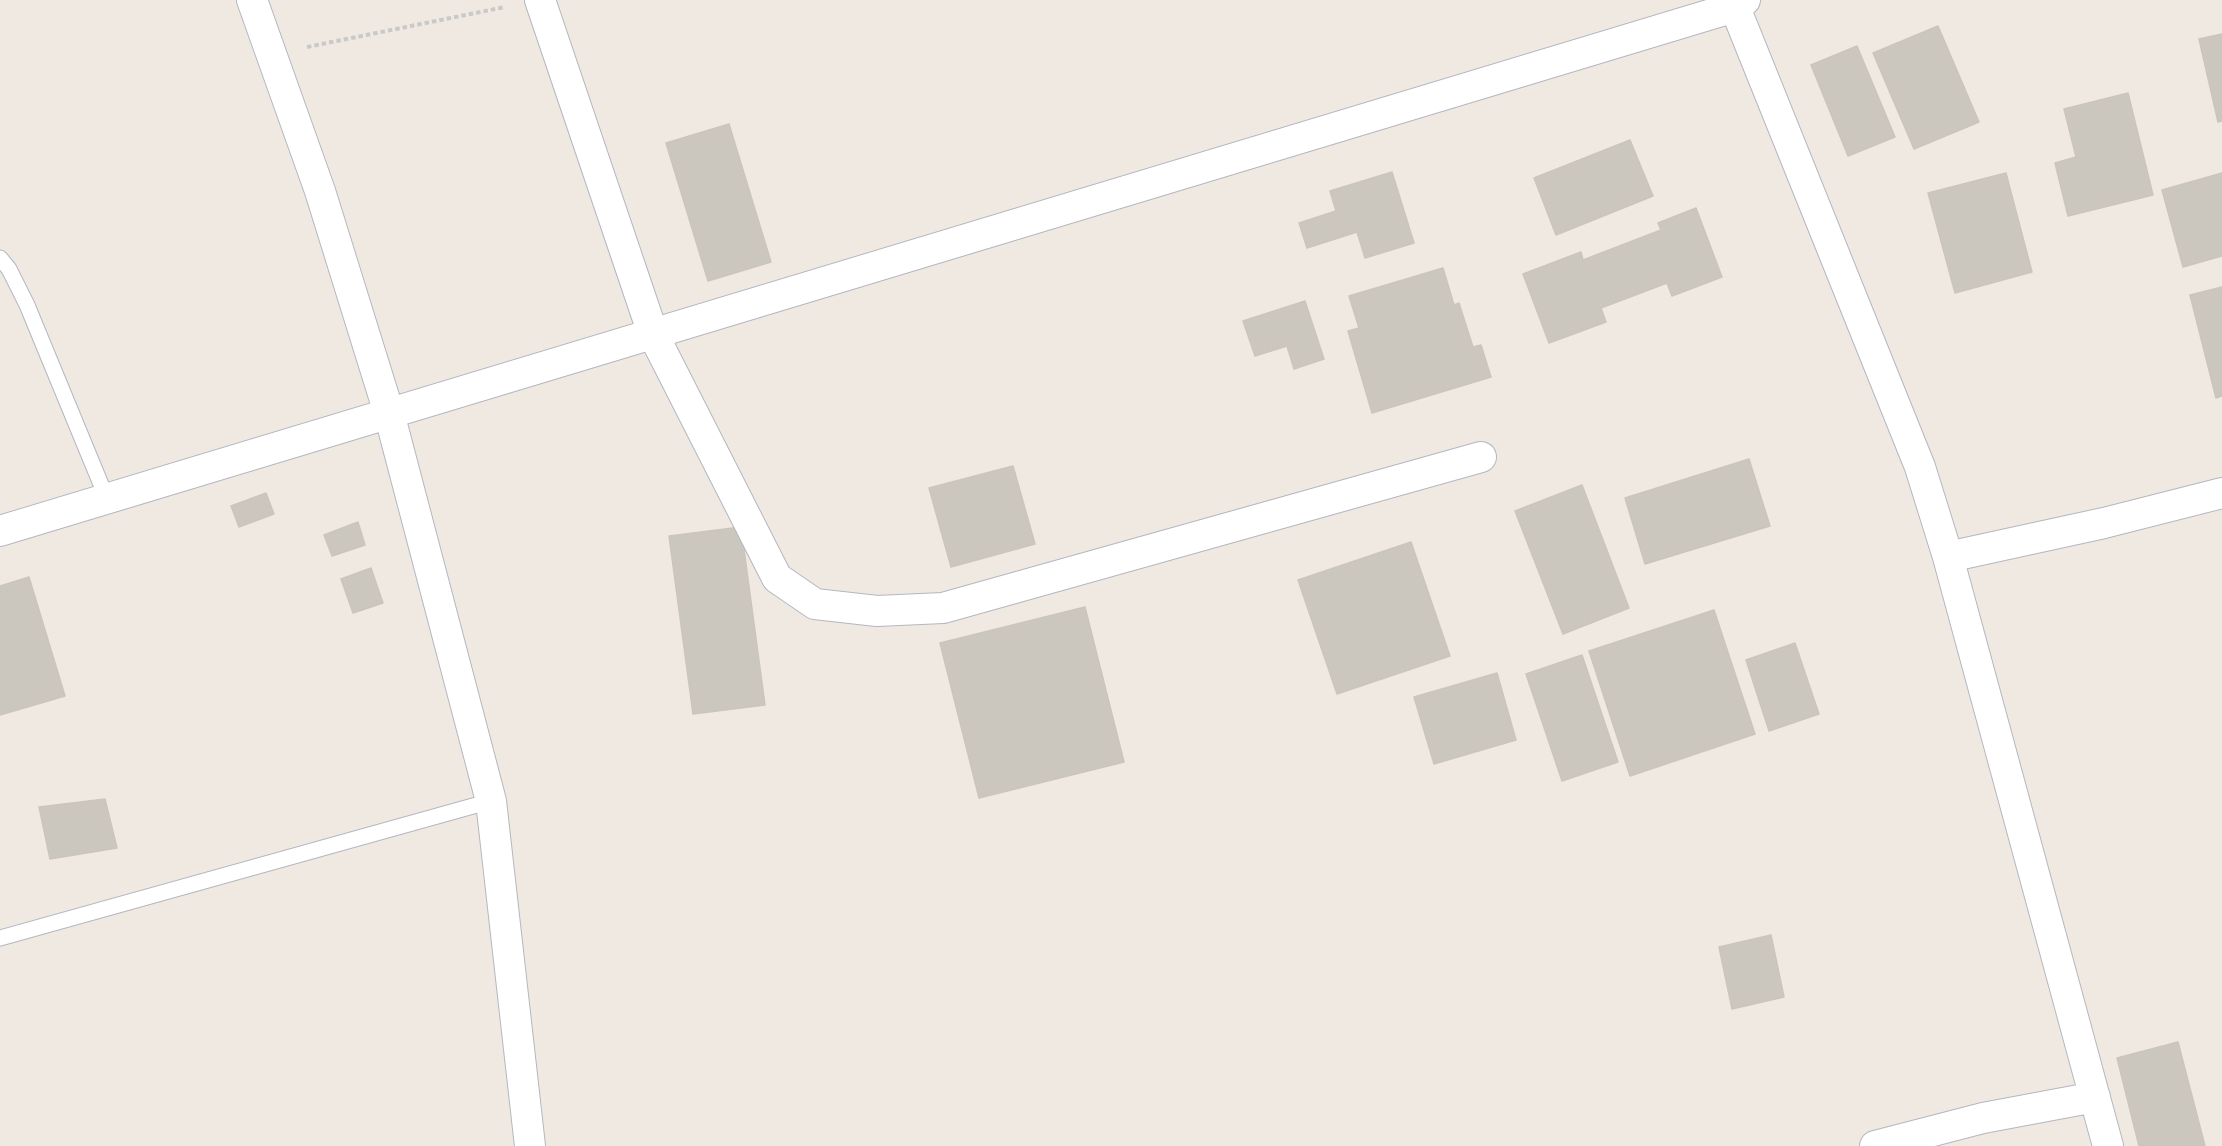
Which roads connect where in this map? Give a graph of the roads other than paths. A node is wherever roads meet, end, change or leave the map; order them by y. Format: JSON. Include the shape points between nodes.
{"nodes":[{"id":1,"x":252,"y":0,"type":"edge"},
{"id":2,"x":527,"y":2,"type":"edge"},
{"id":3,"x":1737,"y":2,"type":"edge"},
{"id":4,"x":0,"y":258,"type":"edge"},
{"id":5,"x":653,"y":334,"type":"junction"},
{"id":6,"x":389,"y":413,"type":"junction"},
{"id":7,"x":1481,"y":458,"type":"dead end"},
{"id":8,"x":2222,"y":493,"type":"edge"},
{"id":9,"x":107,"y":499,"type":"junction"},
{"id":10,"x":0,"y":531,"type":"edge"},
{"id":11,"x":1948,"y":556,"type":"junction"},
{"id":12,"x":491,"y":801,"type":"junction"},
{"id":13,"x":0,"y":938,"type":"edge"},
{"id":14,"x":2095,"y":1097,"type":"junction"},
{"id":15,"x":1908,"y":1142,"type":"edge"},
{"id":16,"x":530,"y":1146,"type":"edge"},
{"id":17,"x":1875,"y":1146,"type":"edge"},
{"id":18,"x":2108,"y":1146,"type":"edge"}],
"edges":[{"from":1,"to":6,"type":"street","via":[[320,191]]},
{"from":2,"to":5,"type":"street"},
{"from":3,"to":5,"type":"street"},
{"from":3,"to":11,"type":"street","via":[[1920,467]]},
{"from":4,"to":9,"type":"lane","via":[[27,305]]},
{"from":5,"to":6,"type":"street"},
{"from":5,"to":7,"type":"street","via":[[777,578],[815,604],[877,611],[943,608]]},
{"from":6,"to":9,"type":"street"},
{"from":6,"to":12,"type":"street"},
{"from":8,"to":11,"type":"street","via":[[2104,524]]},
{"from":9,"to":10,"type":"street"},
{"from":11,"to":14,"type":"street"},
{"from":12,"to":13,"type":"lane"},
{"from":12,"to":16,"type":"street"},
{"from":14,"to":15,"type":"street","via":[[1983,1118]]},
{"from":14,"to":18,"type":"street"},
{"from":15,"to":17,"type":"street"}]}
